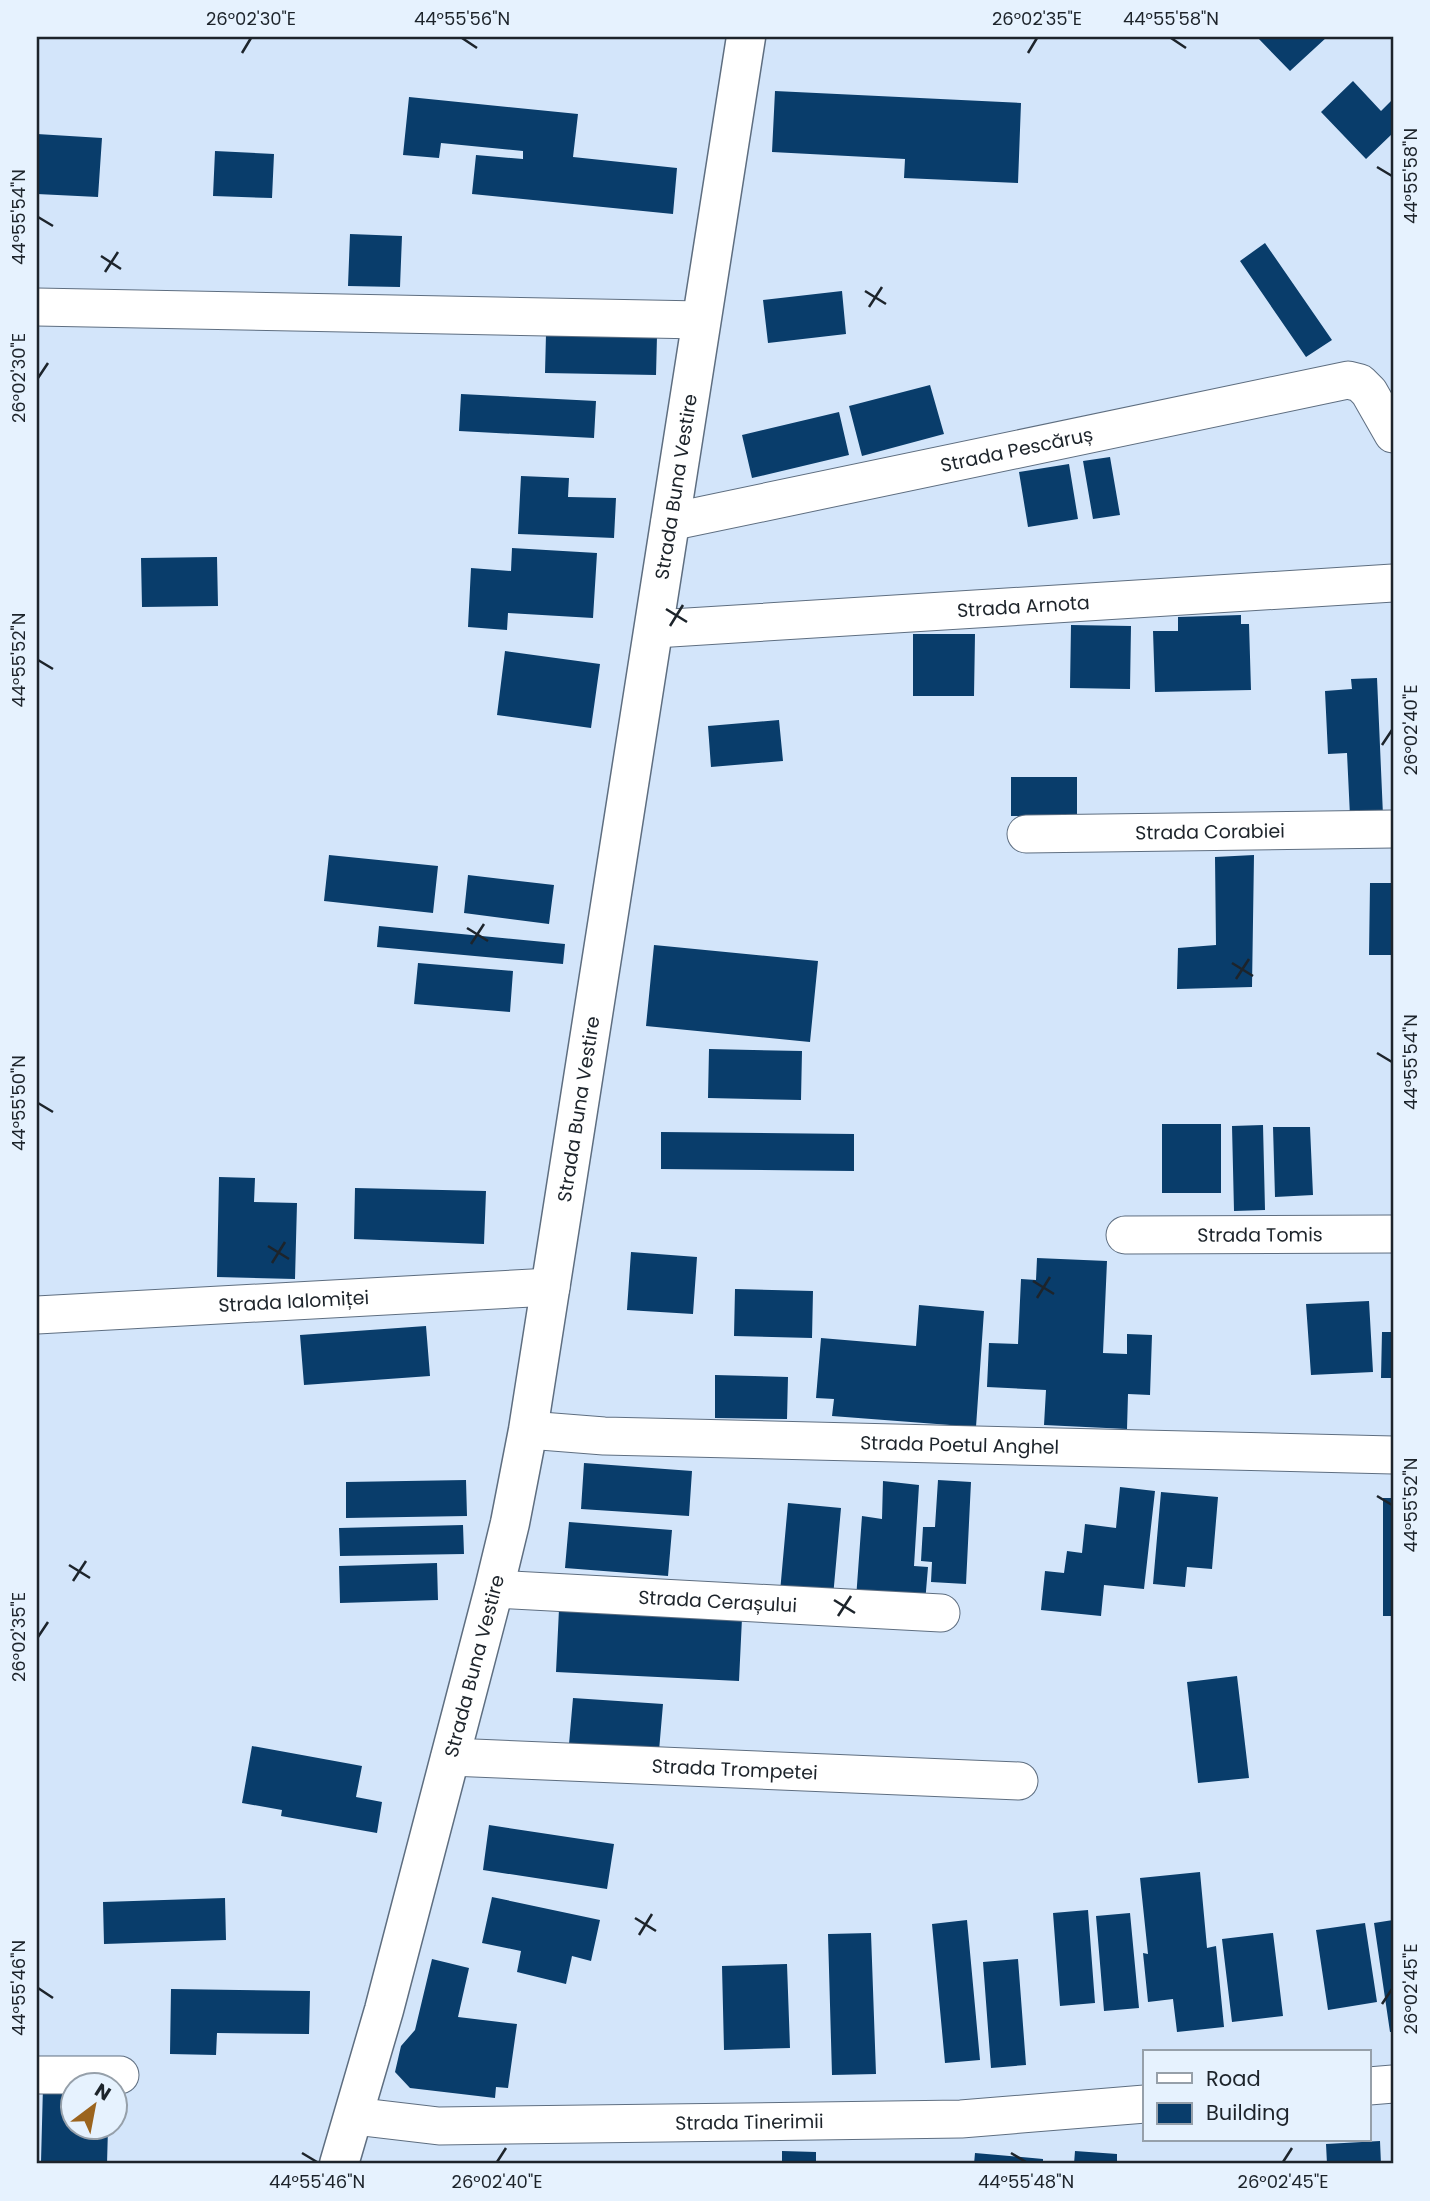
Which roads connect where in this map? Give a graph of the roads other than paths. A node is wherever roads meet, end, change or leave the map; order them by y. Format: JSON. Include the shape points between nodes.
{"nodes":[{"id":1,"x":746,"y":37,"type":"edge"},
{"id":2,"x":37,"y":307,"type":"edge"},
{"id":3,"x":701,"y":320,"type":"junction"},
{"id":4,"x":1393,"y":434,"type":"edge"},
{"id":5,"x":670,"y":522,"type":"junction"},
{"id":6,"x":1393,"y":583,"type":"edge"},
{"id":7,"x":655,"y":629,"type":"junction"},
{"id":8,"x":1393,"y":830,"type":"edge"},
{"id":9,"x":1026,"y":834,"type":"dead end"},
{"id":10,"x":1393,"y":1234,"type":"edge"},
{"id":11,"x":1125,"y":1235,"type":"dead end"},
{"id":12,"x":551,"y":1287,"type":"junction"},
{"id":13,"x":37,"y":1315,"type":"edge"},
{"id":14,"x":528,"y":1430,"type":"junction"},
{"id":15,"x":1393,"y":1455,"type":"edge"},
{"id":16,"x":494,"y":1590,"type":"junction"},
{"id":17,"x":941,"y":1613,"type":"dead end"},
{"id":18,"x":450,"y":1757,"type":"junction"},
{"id":19,"x":1019,"y":1781,"type":"dead end"},
{"id":20,"x":37,"y":2075,"type":"edge"},
{"id":21,"x":60,"y":2075,"type":"edge"},
{"id":22,"x":1393,"y":2084,"type":"edge"},
{"id":23,"x":1370,"y":2086,"type":"edge"},
{"id":24,"x":1143,"y":2104,"type":"edge"},
{"id":25,"x":354,"y":2116,"type":"junction"},
{"id":26,"x":339,"y":2164,"type":"edge"}],
"edges":[{"from":1,"to":3,"type":"street","name":"Strada Buna Vestire"},
{"from":2,"to":3,"type":"street"},
{"from":3,"to":5,"type":"street","name":"Strada Buna Vestire"},
{"from":4,"to":5,"type":"street","name":"Strada Pescăruș","via":[[1369,392],[1348,380]]},
{"from":5,"to":7,"type":"street","name":"Strada Buna Vestire"},
{"from":6,"to":7,"type":"street","name":"Strada Arnota"},
{"from":7,"to":12,"type":"street","name":"Strada Buna Vestire"},
{"from":8,"to":9,"type":"street","name":"Strada Corabiei"},
{"from":10,"to":11,"type":"street","name":"Strada Tomis"},
{"from":12,"to":13,"type":"street","name":"Strada Ialomiței"},
{"from":12,"to":14,"type":"street","name":"Strada Buna Vestire"},
{"from":14,"to":15,"type":"street","name":"Strada Poetul Anghel","via":[[604,1436]]},
{"from":14,"to":16,"type":"street","name":"Strada Buna Vestire"},
{"from":16,"to":17,"type":"street","name":"Strada Cerașului"},
{"from":16,"to":18,"type":"street","name":"Strada Buna Vestire"},
{"from":18,"to":19,"type":"street","name":"Strada Trompetei"},
{"from":18,"to":25,"type":"street","name":"Strada Buna Vestire"},
{"from":20,"to":21,"type":"street"},
{"from":22,"to":23,"type":"street"},
{"from":24,"to":25,"type":"street","name":"Strada Tinerimii","via":[[947,2119],[439,2126]]},
{"from":25,"to":26,"type":"street","name":"Strada Buna Vestire"}]}
